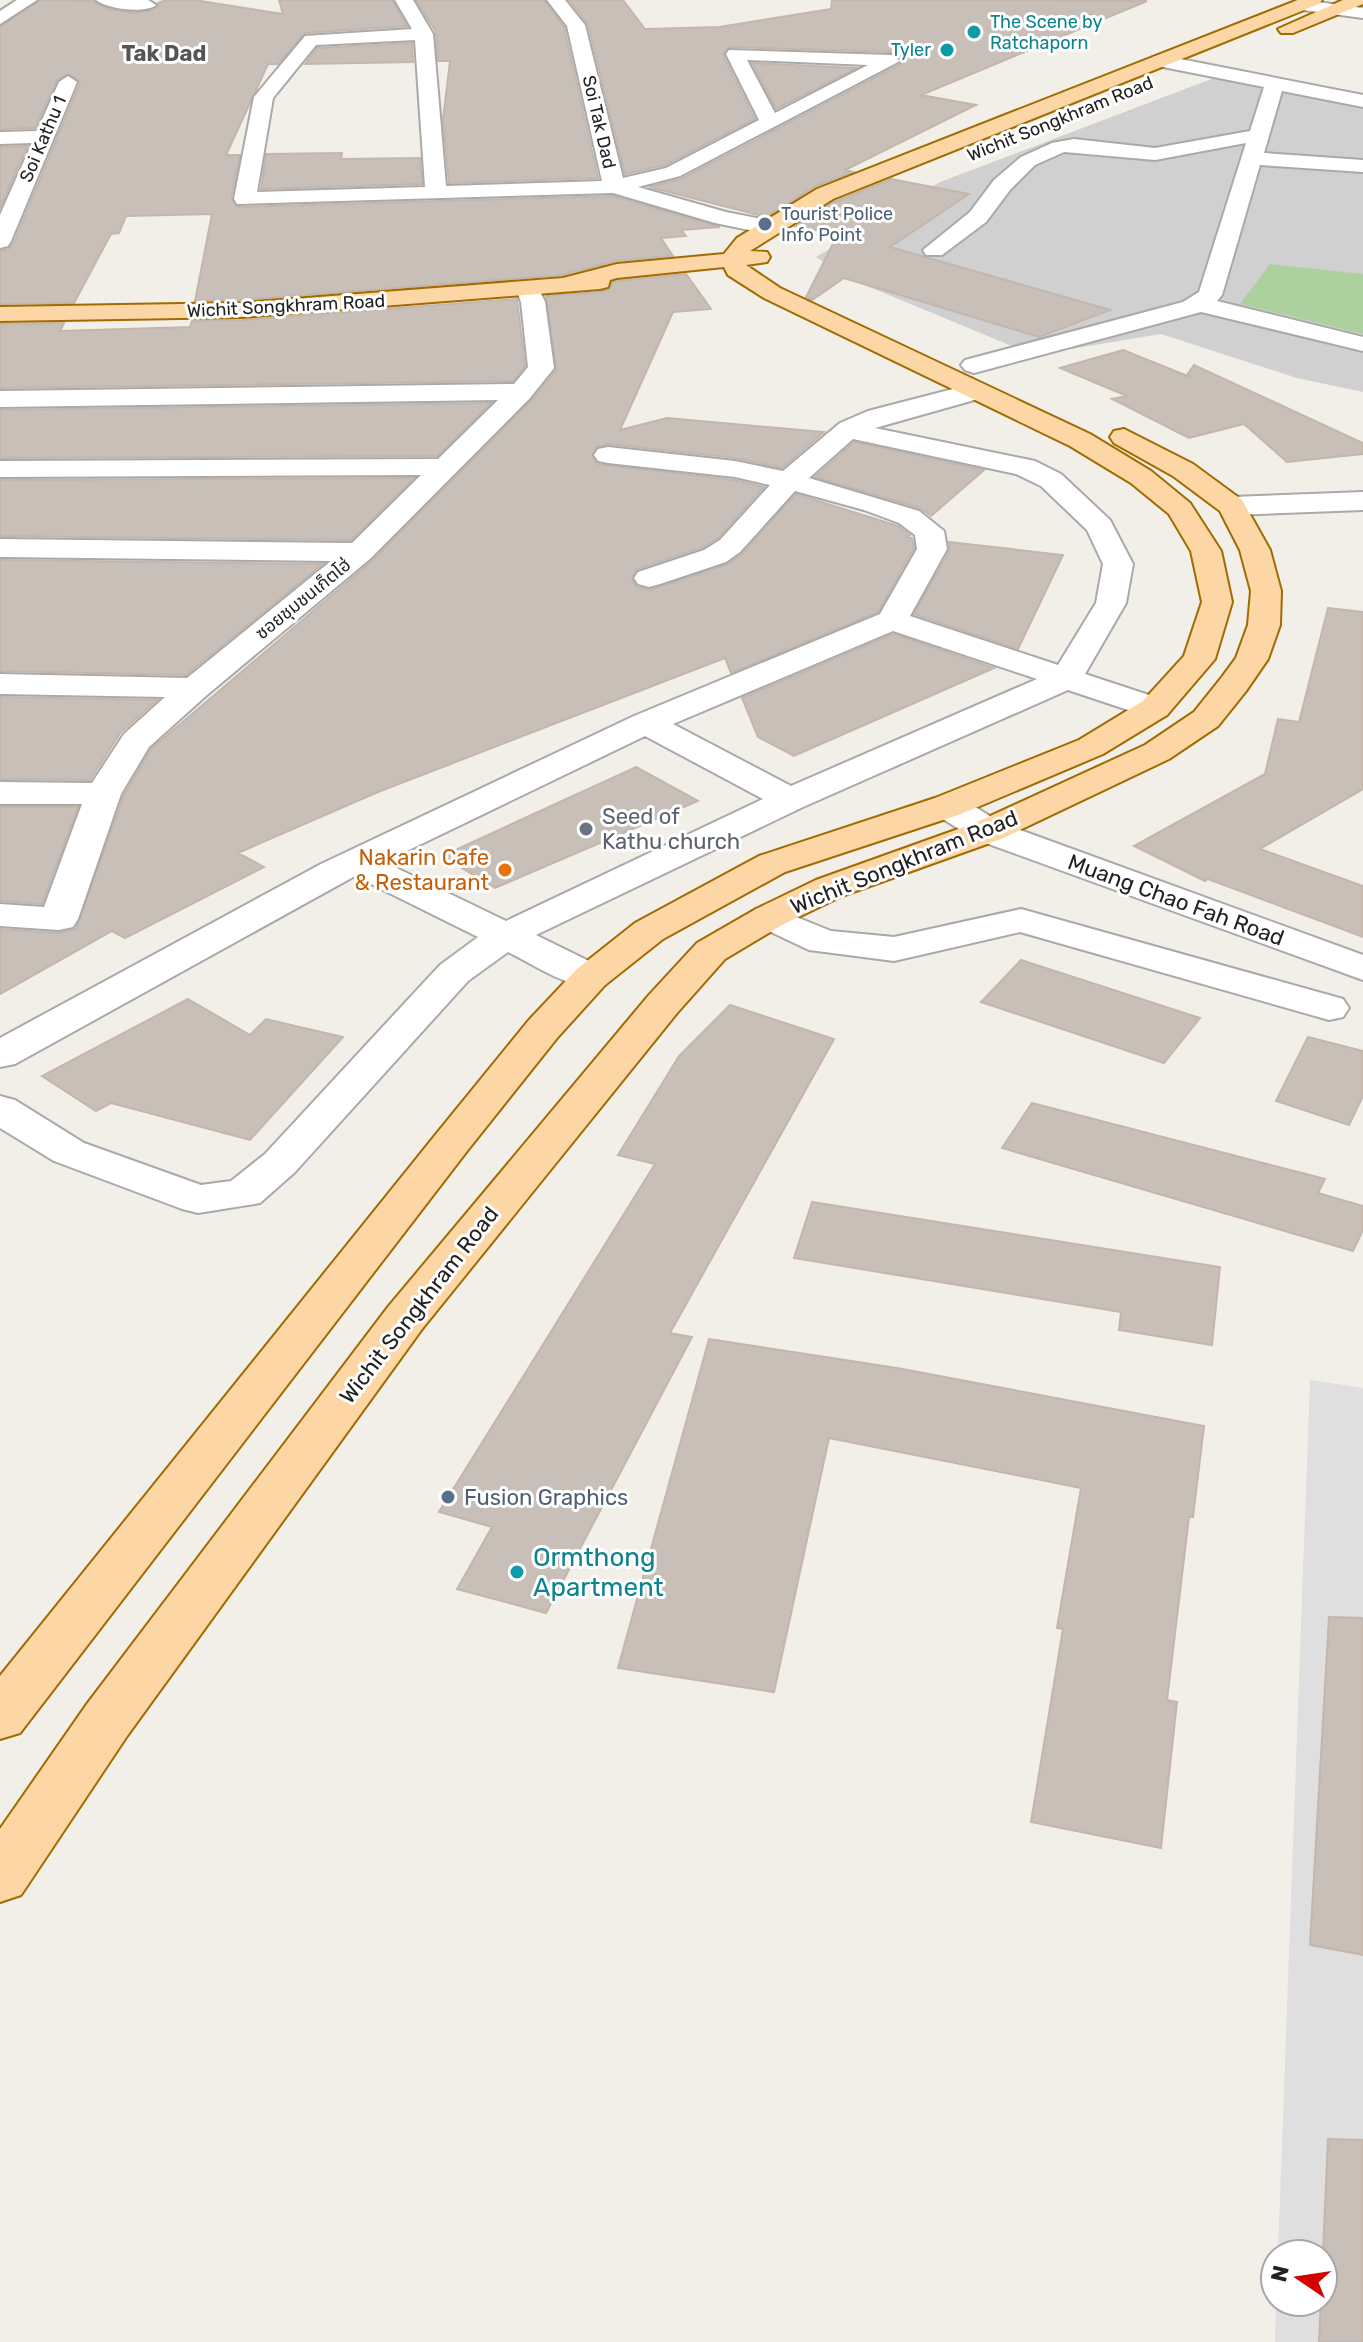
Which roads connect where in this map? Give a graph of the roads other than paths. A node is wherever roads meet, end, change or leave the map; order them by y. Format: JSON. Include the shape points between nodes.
{"nodes":[{"id":1,"x":28,"y":0,"type":"edge"},
{"id":2,"x":105,"y":0,"type":"edge"},
{"id":3,"x":404,"y":0,"type":"edge"},
{"id":4,"x":556,"y":0,"type":"edge"},
{"id":5,"x":1358,"y":0,"type":"edge"},
{"id":6,"x":1307,"y":3,"type":"edge"},
{"id":7,"x":147,"y":5,"type":"dead end"},
{"id":8,"x":1337,"y":10,"type":"junction"},
{"id":9,"x":1363,"y":13,"type":"edge"},
{"id":10,"x":0,"y":19,"type":"edge"},
{"id":11,"x":424,"y":34,"type":"junction"},
{"id":12,"x":1160,"y":61,"type":"junction"},
{"id":13,"x":1191,"y":67,"type":"junction"},
{"id":14,"x":68,"y":82,"type":"dead end"},
{"id":15,"x":1275,"y":83,"type":"junction"},
{"id":16,"x":1363,"y":101,"type":"edge"},
{"id":17,"x":769,"y":121,"type":"junction"},
{"id":18,"x":44,"y":137,"type":"junction"},
{"id":19,"x":0,"y":138,"type":"edge"},
{"id":20,"x":1359,"y":141,"type":"dead end"},
{"id":21,"x":1255,"y":147,"type":"junction"},
{"id":22,"x":1357,"y":166,"type":"edge"},
{"id":23,"x":614,"y":187,"type":"junction"},
{"id":24,"x":436,"y":191,"type":"junction"},
{"id":25,"x":851,"y":206,"type":"dead end"},
{"id":26,"x":769,"y":227,"type":"junction"},
{"id":27,"x":0,"y":241,"type":"edge"},
{"id":28,"x":934,"y":250,"type":"dead end"},
{"id":29,"x":734,"y":264,"type":"junction"},
{"id":30,"x":528,"y":288,"type":"junction"},
{"id":31,"x":1198,"y":304,"type":"junction"},
{"id":32,"x":0,"y":314,"type":"edge"},
{"id":33,"x":1363,"y":344,"type":"edge"},
{"id":34,"x":975,"y":378,"type":"junction"},
{"id":35,"x":521,"y":392,"type":"junction"},
{"id":36,"x":0,"y":399,"type":"edge"},
{"id":37,"x":848,"y":430,"type":"junction"},
{"id":38,"x":608,"y":455,"type":"dead end"},
{"id":39,"x":446,"y":467,"type":"junction"},
{"id":40,"x":0,"y":469,"type":"edge"},
{"id":41,"x":789,"y":481,"type":"junction"},
{"id":42,"x":1363,"y":501,"type":"edge"},
{"id":43,"x":1232,"y":506,"type":"junction"},
{"id":44,"x":0,"y":548,"type":"edge"},
{"id":45,"x":360,"y":552,"type":"junction"},
{"id":46,"x":649,"y":578,"type":"dead end"},
{"id":47,"x":892,"y":620,"type":"junction"},
{"id":48,"x":1065,"y":679,"type":"junction"},
{"id":49,"x":0,"y":684,"type":"edge"},
{"id":50,"x":195,"y":688,"type":"junction"},
{"id":51,"x":1155,"y":708,"type":"junction"},
{"id":52,"x":646,"y":723,"type":"junction"},
{"id":53,"x":0,"y":793,"type":"edge"},
{"id":54,"x":103,"y":794,"type":"junction"},
{"id":55,"x":790,"y":799,"type":"junction"},
{"id":56,"x":948,"y":806,"type":"junction"},
{"id":57,"x":988,"y":831,"type":"junction"},
{"id":58,"x":355,"y":862,"type":"junction"},
{"id":59,"x":0,"y":915,"type":"edge"},
{"id":60,"x":769,"y":917,"type":"junction"},
{"id":61,"x":506,"y":935,"type":"junction"},
{"id":62,"x":1363,"y":968,"type":"edge"},
{"id":63,"x":591,"y":977,"type":"junction"},
{"id":64,"x":1329,"y":1008,"type":"dead end"},
{"id":65,"x":0,"y":1055,"type":"edge"},
{"id":66,"x":0,"y":1109,"type":"edge"},
{"id":67,"x":2,"y":1712,"type":"edge"},
{"id":68,"x":0,"y":1877,"type":"edge"}],
"edges":[{"from":1,"to":10,"type":"street"},
{"from":2,"to":7,"type":"street"},
{"from":3,"to":11,"type":"street"},
{"from":4,"to":23,"type":"street","name":"Soi Tak Dad","via":[[576,25]]},
{"from":5,"to":8,"type":"main road","name":"Wichit Songkhram Road"},
{"from":6,"to":8,"type":"street"},
{"from":6,"to":12,"type":"main road","name":"Wichit Songkhram Road"},
{"from":8,"to":9,"type":"street"},
{"from":8,"to":13,"type":"main road","name":"Wichit Songkhram Road"},
{"from":11,"to":24,"type":"street"},
{"from":11,"to":24,"type":"street","via":[[311,40],[264,97],[245,199]]},
{"from":12,"to":13,"type":"street"},
{"from":12,"to":26,"type":"main road","name":"Wichit Songkhram Road","via":[[825,194]]},
{"from":13,"to":15,"type":"street"},
{"from":13,"to":25,"type":"main road","name":"Wichit Songkhram Road"},
{"from":14,"to":18,"type":"street","name":"Soi Kathu 1"},
{"from":15,"to":16,"type":"street"},
{"from":15,"to":21,"type":"street"},
{"from":17,"to":17,"type":"street","via":[[823,94],[891,61],[735,54]]},
{"from":17,"to":23,"type":"street","via":[[673,172]]},
{"from":18,"to":19,"type":"street"},
{"from":18,"to":27,"type":"street","name":"Soi Kathu 1"},
{"from":20,"to":22,"type":"street"},
{"from":21,"to":22,"type":"street"},
{"from":21,"to":28,"type":"street","via":[[1155,154],[1059,147],[1028,161],[978,217]]},
{"from":21,"to":31,"type":"street","via":[[1213,287]]},
{"from":23,"to":24,"type":"street"},
{"from":23,"to":26,"type":"street","name":"Soi Tak Dad"},
{"from":26,"to":29,"type":"main road","name":"Wichit Songkhram Road","via":[[745,243]]},
{"from":29,"to":30,"type":"main road","name":"Wichit Songkhram Road","via":[[628,282]]},
{"from":29,"to":34,"type":"main road","name":"Wichit Songkhram Road","via":[[772,293]]},
{"from":29,"to":34,"type":"main road","name":"Wichit Songkhram Road","via":[[775,257],[802,285]]},
{"from":30,"to":32,"type":"main road","name":"Wichit Songkhram Road","via":[[242,310]]},
{"from":30,"to":35,"type":"street","name":"ซอยชุมชนเก็ตโฮ่","via":[[541,368]]},
{"from":31,"to":33,"type":"street"},
{"from":31,"to":34,"type":"street"},
{"from":34,"to":37,"type":"street"},
{"from":34,"to":43,"type":"main road","name":"Wichit Songkhram Road","via":[[1117,433],[1183,470]]},
{"from":34,"to":51,"type":"main road","name":"Wichit Songkhram Road","via":[[1141,477],[1180,509],[1206,551],[1217,602],[1199,659]]},
{"from":35,"to":36,"type":"street"},
{"from":35,"to":39,"type":"street","name":"ซอยชุมชนเก็ตโฮ่"},
{"from":37,"to":41,"type":"street"},
{"from":37,"to":48,"type":"street","via":[[1025,467],[1051,480],[1100,526],[1118,564],[1111,603]]},
{"from":38,"to":41,"type":"street","via":[[735,469]]},
{"from":39,"to":40,"type":"street"},
{"from":39,"to":45,"type":"street","name":"ซอยชุมชนเก็ตโฮ่"},
{"from":41,"to":46,"type":"street","via":[[730,546]]},
{"from":41,"to":47,"type":"street","via":[[874,504],[929,531],[932,549]]},
{"from":42,"to":43,"type":"street"},
{"from":43,"to":57,"type":"main road","name":"Wichit Songkhram Road","via":[[1255,550],[1266,591],[1264,625],[1252,659],[1234,684],[1206,719],[1157,752]]},
{"from":44,"to":45,"type":"street"},
{"from":45,"to":50,"type":"street","name":"ซอยชุมชนเก็ตโฮ่"},
{"from":47,"to":48,"type":"street"},
{"from":47,"to":52,"type":"street"},
{"from":48,"to":51,"type":"street"},
{"from":48,"to":55,"type":"street"},
{"from":49,"to":50,"type":"street"},
{"from":50,"to":54,"type":"street","name":"ซอยชุมชนเก็ตโฮ่","via":[[136,741]]},
{"from":51,"to":56,"type":"main road","name":"Wichit Songkhram Road","via":[[1091,747]]},
{"from":52,"to":55,"type":"street"},
{"from":52,"to":58,"type":"street"},
{"from":53,"to":54,"type":"street"},
{"from":54,"to":59,"type":"street","name":"ซอยชุมชนเก็ตโฮ่","via":[[59,919]]},
{"from":55,"to":61,"type":"street"},
{"from":56,"to":57,"type":"street","name":"Muang Chao Fah Road"},
{"from":56,"to":63,"type":"main road","name":"Wichit Songkhram Road","via":[[772,864],[649,931]]},
{"from":57,"to":60,"type":"main road","name":"Wichit Songkhram Road","via":[[829,888]]},
{"from":57,"to":62,"type":"street","name":"Muang Chao Fah Road"},
{"from":58,"to":61,"type":"street"},
{"from":58,"to":65,"type":"street"},
{"from":60,"to":64,"type":"street","via":[[823,942],[894,949],[1021,920]]},
{"from":60,"to":68,"type":"main road","name":"Wichit Songkhram Road","via":[[711,951],[672,993],[405,1318],[107,1720]]},
{"from":61,"to":63,"type":"street"},
{"from":61,"to":66,"type":"street","via":[[454,973],[280,1163],[244,1193],[198,1199],[69,1152]]},
{"from":63,"to":67,"type":"main road","name":"Wichit Songkhram Road","via":[[452,1142]]}]}
